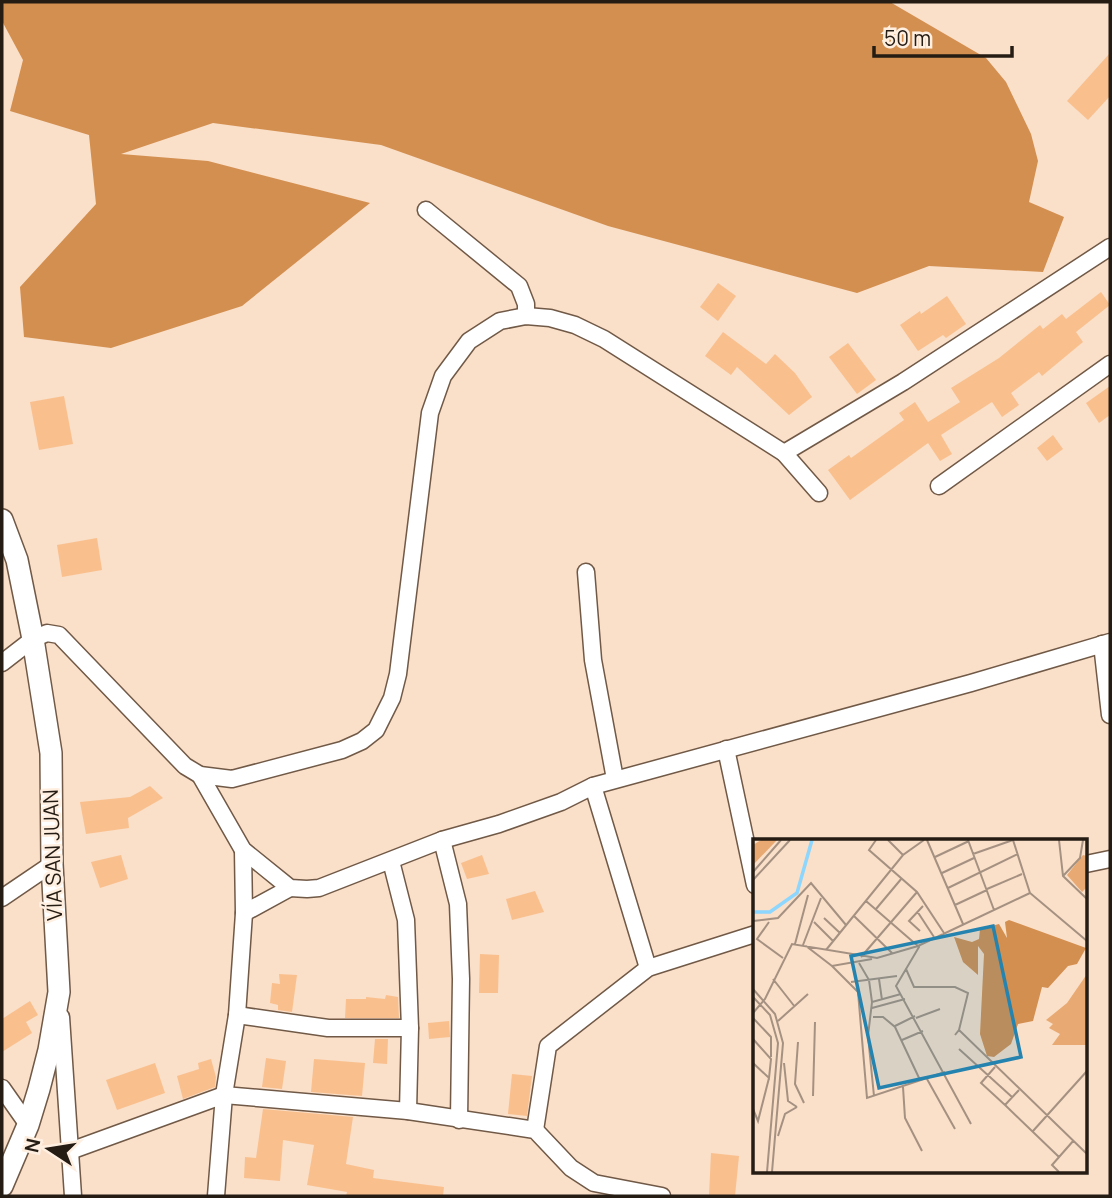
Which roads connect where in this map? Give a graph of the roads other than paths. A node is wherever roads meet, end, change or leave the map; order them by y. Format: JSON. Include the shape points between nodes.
{"nodes":[{"id":1,"x":426,"y":210,"type":"dead end"},
{"id":2,"x":1110,"y":247,"type":"edge"},
{"id":3,"x":526,"y":316,"type":"junction"},
{"id":4,"x":1110,"y":364,"type":"edge"},
{"id":5,"x":784,"y":453,"type":"junction"},
{"id":6,"x":939,"y":486,"type":"dead end"},
{"id":7,"x":819,"y":493,"type":"dead end"},
{"id":8,"x":2,"y":520,"type":"edge"},
{"id":9,"x":586,"y":572,"type":"dead end"},
{"id":10,"x":33,"y":639,"type":"junction"},
{"id":11,"x":1106,"y":643,"type":"edge"},
{"id":12,"x":2,"y":663,"type":"edge"},
{"id":13,"x":1110,"y":715,"type":"edge"},
{"id":14,"x":726,"y":749,"type":"junction"},
{"id":15,"x":200,"y":775,"type":"junction"},
{"id":16,"x":615,"y":779,"type":"junction"},
{"id":17,"x":593,"y":786,"type":"junction"},
{"id":18,"x":442,"y":839,"type":"junction"},
{"id":19,"x":243,"y":850,"type":"junction"},
{"id":20,"x":1110,"y":859,"type":"edge"},
{"id":21,"x":391,"y":861,"type":"junction"},
{"id":22,"x":52,"y":864,"type":"junction"},
{"id":23,"x":1088,"y":864,"type":"edge"},
{"id":24,"x":753,"y":876,"type":"edge"},
{"id":25,"x":290,"y":888,"type":"junction"},
{"id":26,"x":2,"y":898,"type":"edge"},
{"id":27,"x":244,"y":913,"type":"junction"},
{"id":28,"x":753,"y":935,"type":"edge"},
{"id":29,"x":648,"y":968,"type":"junction"},
{"id":30,"x":59,"y":992,"type":"junction"},
{"id":31,"x":237,"y":1016,"type":"junction"},
{"id":32,"x":410,"y":1028,"type":"junction"},
{"id":33,"x":2,"y":1088,"type":"edge"},
{"id":34,"x":224,"y":1095,"type":"junction"},
{"id":35,"x":408,"y":1111,"type":"junction"},
{"id":36,"x":459,"y":1120,"type":"junction"},
{"id":37,"x":28,"y":1125,"type":"junction"},
{"id":38,"x":535,"y":1130,"type":"junction"},
{"id":39,"x":70,"y":1151,"type":"junction"},
{"id":40,"x":2,"y":1186,"type":"edge"},
{"id":41,"x":73,"y":1196,"type":"edge"},
{"id":42,"x":216,"y":1196,"type":"edge"},
{"id":43,"x":662,"y":1196,"type":"edge"}],
"edges":[{"from":1,"to":3,"type":"street","via":[[519,286]]},
{"from":2,"to":5,"type":"street","via":[[903,382]]},
{"from":3,"to":5,"type":"street","via":[[563,321],[604,338]]},
{"from":3,"to":15,"type":"street","via":[[500,321],[469,341],[443,376],[430,414],[398,674],[376,730],[342,750],[232,779]]},
{"from":4,"to":6,"type":"street"},
{"from":5,"to":7,"type":"street"},
{"from":8,"to":10,"type":"street","name":"VÍA SAN JUAN","via":[[17,560]]},
{"from":9,"to":16,"type":"street","via":[[593,660]]},
{"from":10,"to":12,"type":"street"},
{"from":10,"to":15,"type":"street","via":[[47,633],[59,635],[185,766]]},
{"from":10,"to":22,"type":"street","name":"VÍA SAN JUAN","via":[[51,752]]},
{"from":11,"to":13,"type":"street"},
{"from":11,"to":14,"type":"street"},
{"from":14,"to":16,"type":"street"},
{"from":14,"to":24,"type":"street"},
{"from":15,"to":19,"type":"street"},
{"from":16,"to":17,"type":"street"},
{"from":17,"to":18,"type":"street","via":[[499,824]]},
{"from":17,"to":29,"type":"street"},
{"from":18,"to":21,"type":"street"},
{"from":18,"to":36,"type":"street","via":[[458,904]]},
{"from":19,"to":25,"type":"street"},
{"from":19,"to":27,"type":"street"},
{"from":20,"to":23,"type":"street"},
{"from":21,"to":25,"type":"street","via":[[319,888]]},
{"from":21,"to":32,"type":"street","via":[[406,920]]},
{"from":22,"to":26,"type":"street"},
{"from":22,"to":30,"type":"street","name":"VÍA SAN JUAN"},
{"from":25,"to":27,"type":"street"},
{"from":27,"to":31,"type":"street"},
{"from":28,"to":29,"type":"street"},
{"from":29,"to":38,"type":"street","via":[[548,1046]]},
{"from":30,"to":37,"type":"street","name":"VÍA SAN JUAN"},
{"from":30,"to":39,"type":"street"},
{"from":31,"to":32,"type":"street","via":[[328,1028]]},
{"from":31,"to":34,"type":"street"},
{"from":32,"to":35,"type":"street"},
{"from":33,"to":37,"type":"street"},
{"from":34,"to":35,"type":"street"},
{"from":34,"to":39,"type":"street"},
{"from":34,"to":42,"type":"street"},
{"from":35,"to":36,"type":"street"},
{"from":36,"to":38,"type":"street"},
{"from":37,"to":40,"type":"street","name":"VÍA SAN JUAN"},
{"from":38,"to":43,"type":"street","via":[[571,1168],[594,1183]]},
{"from":39,"to":41,"type":"street"}]}
